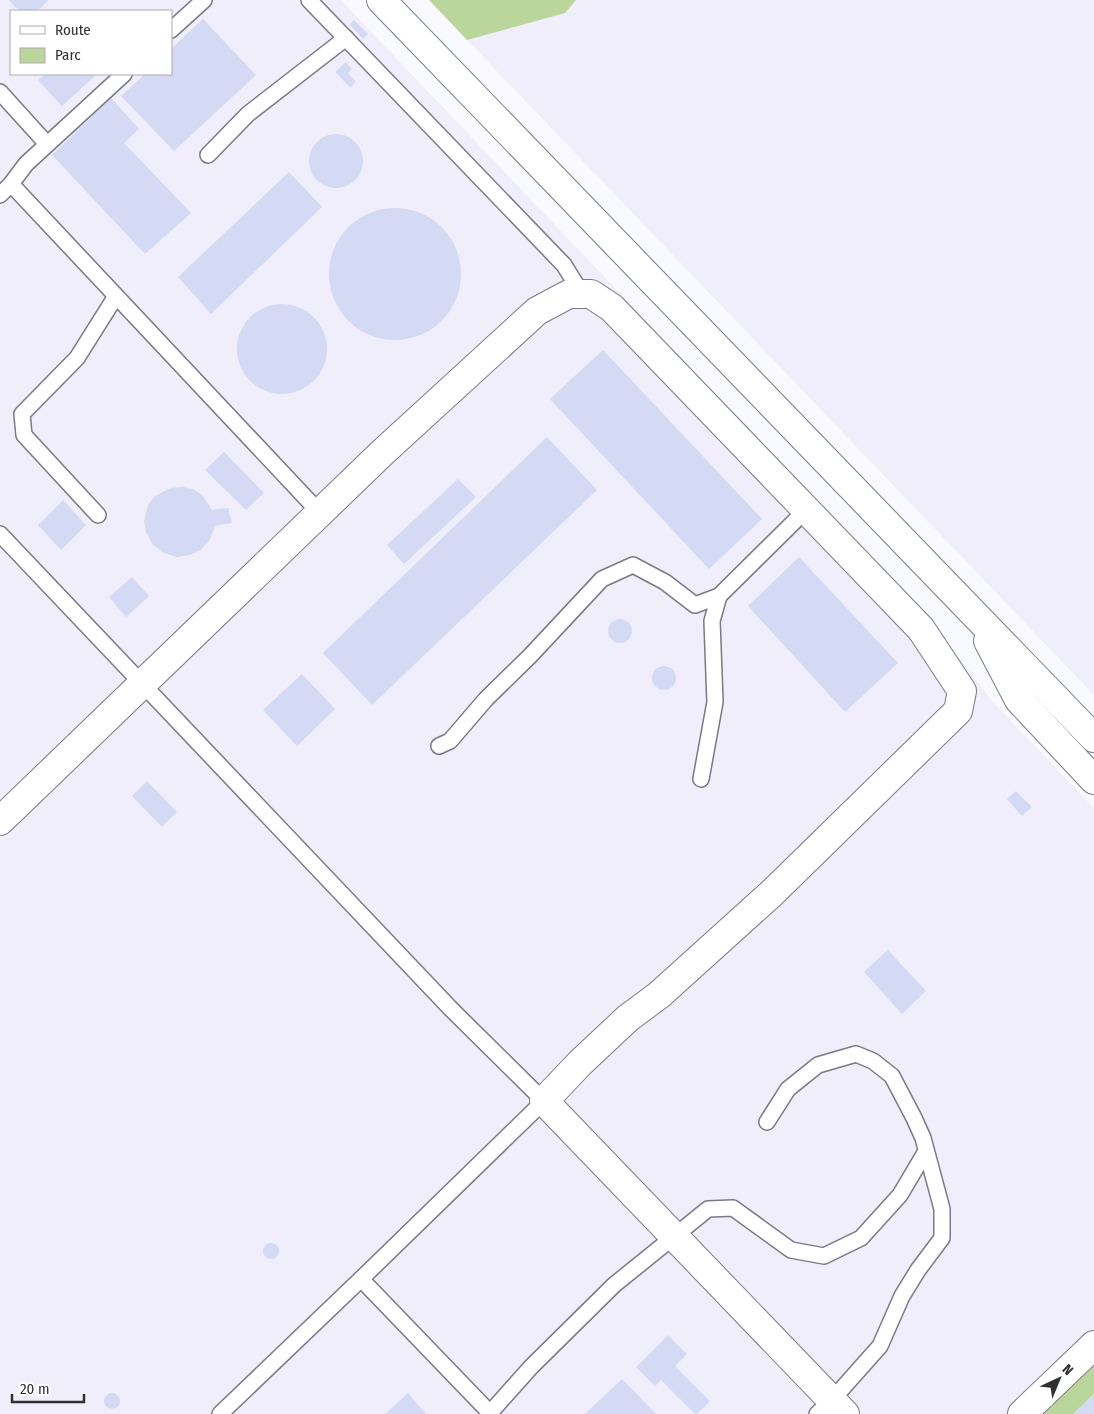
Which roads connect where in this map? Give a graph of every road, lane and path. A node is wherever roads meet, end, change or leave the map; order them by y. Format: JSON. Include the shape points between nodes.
{"nodes":[{"id":1,"x":204,"y":0,"type":"edge"},
{"id":2,"x":309,"y":0,"type":"edge"},
{"id":3,"x":381,"y":0,"type":"edge"},
{"id":4,"x":172,"y":29,"type":"edge"},
{"id":5,"x":346,"y":38,"type":"junction"},
{"id":6,"x":123,"y":75,"type":"edge"},
{"id":7,"x":0,"y":92,"type":"edge"},
{"id":8,"x":47,"y":144,"type":"junction"},
{"id":9,"x":208,"y":154,"type":"dead end"},
{"id":10,"x":11,"y":184,"type":"junction"},
{"id":11,"x":0,"y":195,"type":"edge"},
{"id":12,"x":582,"y":294,"type":"junction"},
{"id":13,"x":116,"y":296,"type":"junction"},
{"id":14,"x":806,"y":510,"type":"junction"},
{"id":15,"x":320,"y":513,"type":"junction"},
{"id":16,"x":98,"y":514,"type":"dead end"},
{"id":17,"x":0,"y":534,"type":"edge"},
{"id":18,"x":719,"y":596,"type":"junction"},
{"id":19,"x":974,"y":615,"type":"junction"},
{"id":20,"x":143,"y":685,"type":"junction"},
{"id":21,"x":1094,"y":738,"type":"edge"},
{"id":22,"x":440,"y":746,"type":"dead end"},
{"id":23,"x":701,"y":779,"type":"dead end"},
{"id":24,"x":1094,"y":780,"type":"edge"},
{"id":25,"x":0,"y":820,"type":"edge"},
{"id":26,"x":544,"y":1102,"type":"junction"},
{"id":27,"x":767,"y":1122,"type":"dead end"},
{"id":28,"x":926,"y":1151,"type":"junction"},
{"id":29,"x":674,"y":1236,"type":"junction"},
{"id":30,"x":361,"y":1279,"type":"junction"},
{"id":31,"x":1094,"y":1345,"type":"edge"},
{"id":32,"x":831,"y":1409,"type":"edge"},
{"id":33,"x":490,"y":1413,"type":"edge"},
{"id":34,"x":220,"y":1414,"type":"edge"},
{"id":35,"x":1022,"y":1414,"type":"edge"}],
"edges":[{"from":1,"to":4,"type":"lane"},
{"from":2,"to":5,"type":"lane"},
{"from":3,"to":19,"type":"street"},
{"from":5,"to":9,"type":"lane","via":[[248,114]]},
{"from":5,"to":12,"type":"lane","via":[[564,264]]},
{"from":6,"to":8,"type":"lane"},
{"from":7,"to":8,"type":"lane"},
{"from":8,"to":10,"type":"lane"},
{"from":10,"to":11,"type":"lane"},
{"from":10,"to":13,"type":"lane"},
{"from":12,"to":14,"type":"street","via":[[591,294],[612,308]]},
{"from":12,"to":15,"type":"street","via":[[569,294],[537,311]]},
{"from":13,"to":15,"type":"lane"},
{"from":13,"to":16,"type":"lane","via":[[77,358],[22,414],[24,435]]},
{"from":14,"to":18,"type":"lane"},
{"from":14,"to":26,"type":"street","via":[[921,629],[962,690],[958,711],[772,893],[628,1018]]},
{"from":15,"to":20,"type":"street"},
{"from":17,"to":20,"type":"lane"},
{"from":18,"to":22,"type":"lane","via":[[695,605],[665,582],[633,565],[602,579],[450,741]]},
{"from":18,"to":23,"type":"lane","via":[[712,620],[715,702]]},
{"from":19,"to":21,"type":"street"},
{"from":19,"to":24,"type":"street","via":[[1019,700]]},
{"from":20,"to":25,"type":"street"},
{"from":20,"to":26,"type":"lane","via":[[450,1009]]},
{"from":26,"to":29,"type":"street"},
{"from":26,"to":30,"type":"lane"},
{"from":27,"to":28,"type":"lane","via":[[788,1089],[818,1065],[856,1054],[873,1061],[892,1076],[914,1118]]},
{"from":28,"to":29,"type":"lane","via":[[900,1195],[861,1238],[824,1256],[791,1250],[733,1208],[708,1208]]},
{"from":28,"to":32,"type":"lane","via":[[942,1209],[942,1238],[902,1296],[880,1346]]},
{"from":29,"to":32,"type":"street"},
{"from":29,"to":33,"type":"lane","via":[[614,1285],[531,1367]]},
{"from":30,"to":33,"type":"lane"},
{"from":30,"to":34,"type":"lane"},
{"from":31,"to":35,"type":"street"}]}
